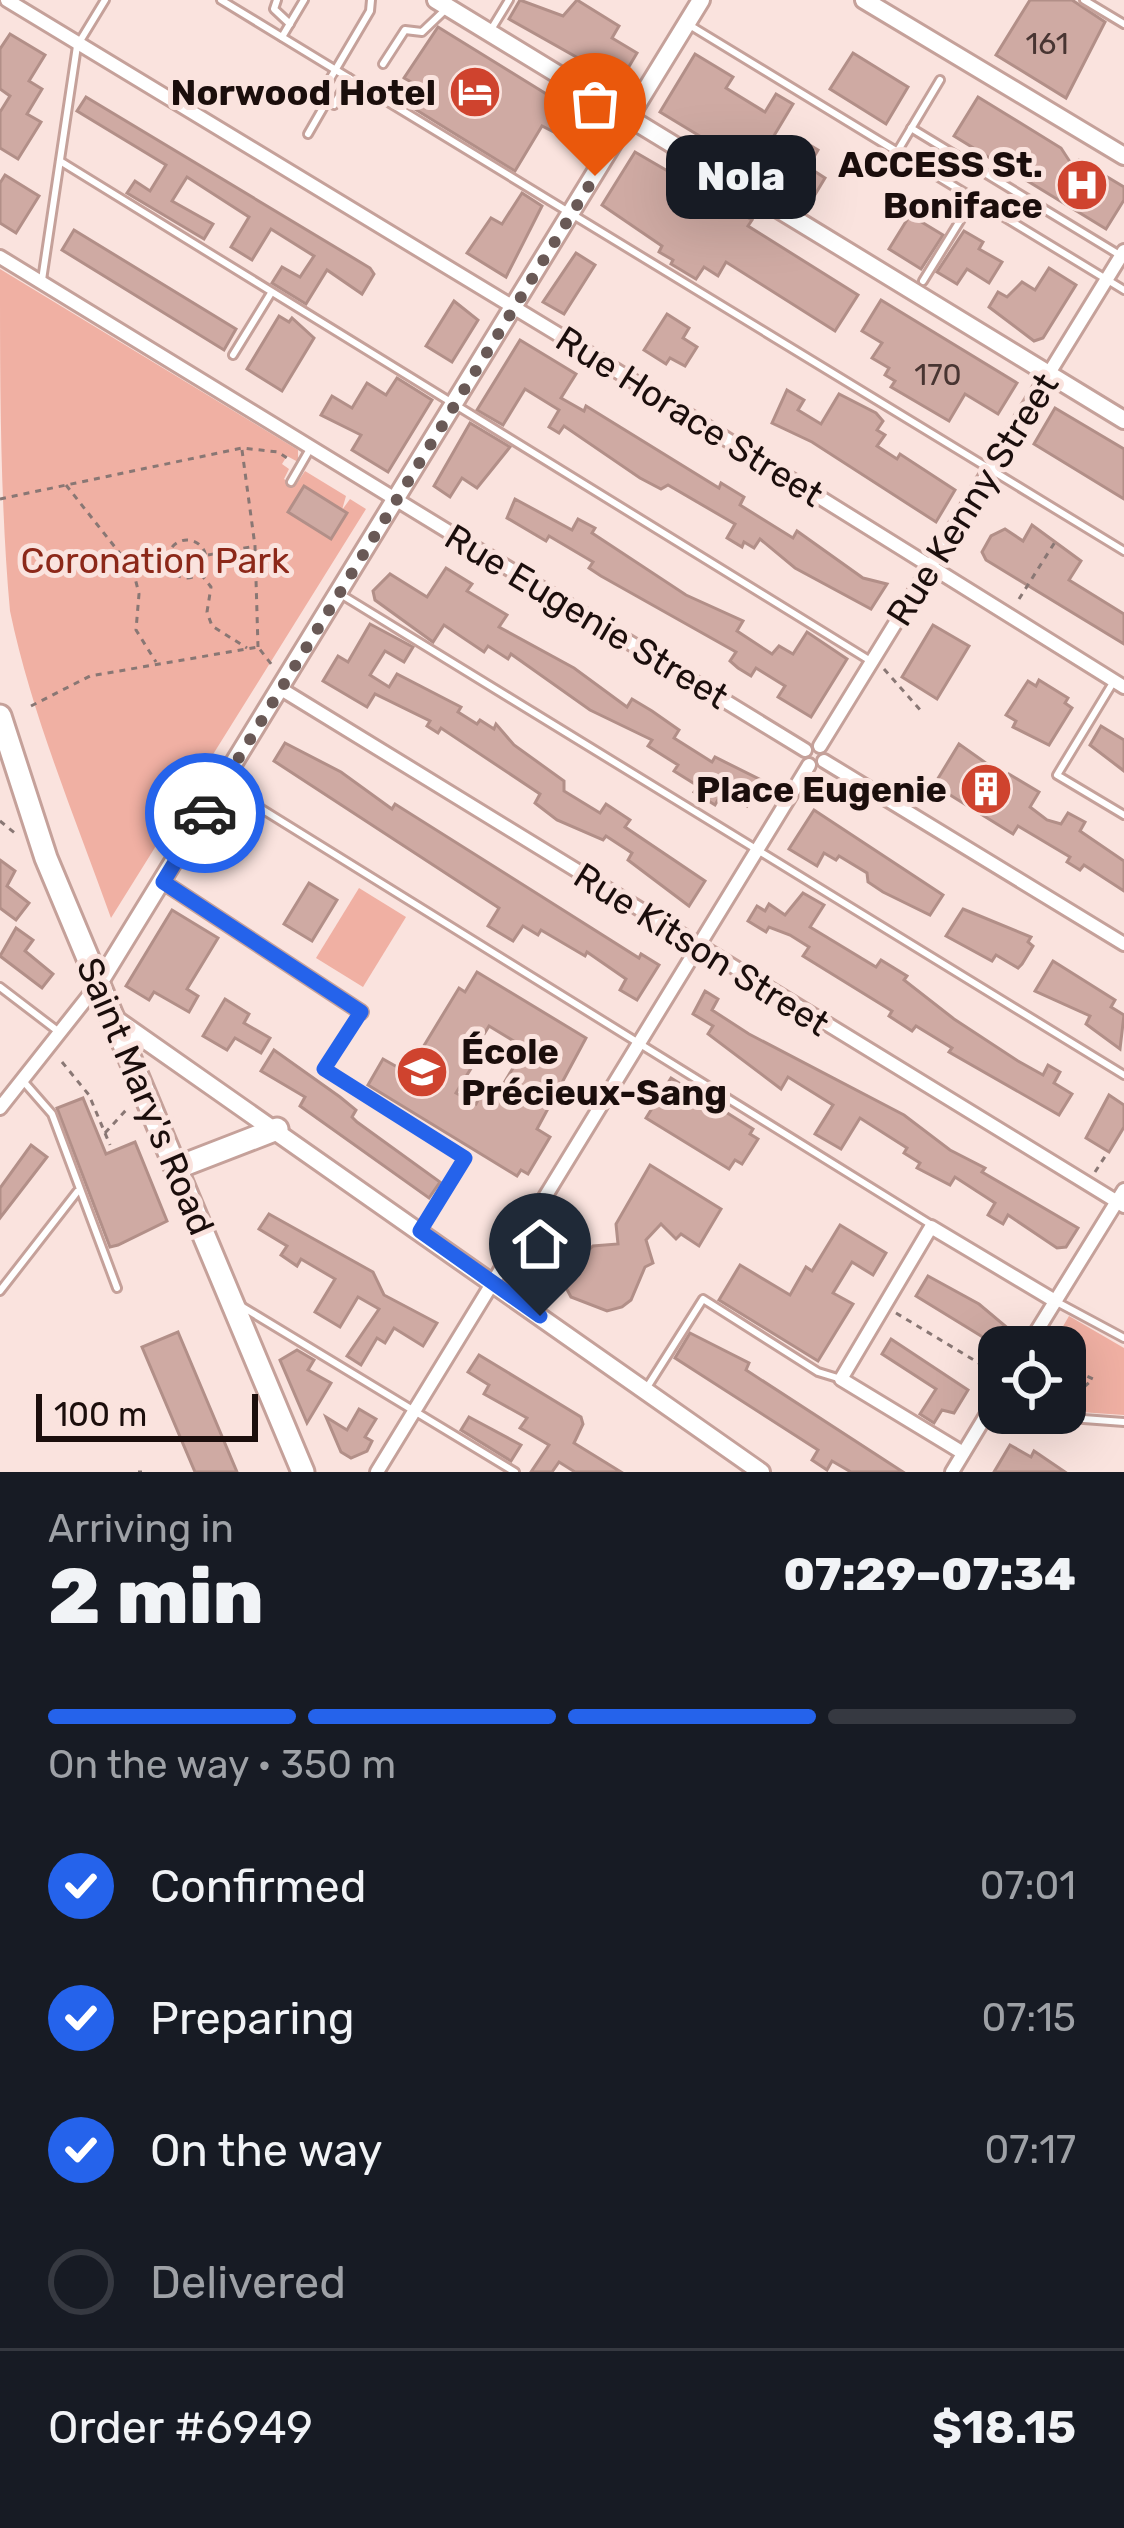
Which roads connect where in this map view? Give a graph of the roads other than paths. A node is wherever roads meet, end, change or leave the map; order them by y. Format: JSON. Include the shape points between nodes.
{"nodes":[{"id":1,"x":7,"y":0,"type":"edge"},
{"id":2,"x":105,"y":0,"type":"edge"},
{"id":3,"x":221,"y":0,"type":"edge"},
{"id":4,"x":277,"y":0,"type":"edge"},
{"id":5,"x":304,"y":0,"type":"edge"},
{"id":6,"x":371,"y":0,"type":"edge"},
{"id":7,"x":509,"y":0,"type":"edge"},
{"id":8,"x":864,"y":0,"type":"edge"},
{"id":9,"x":1084,"y":0,"type":"edge"},
{"id":10,"x":442,"y":4,"type":"edge"},
{"id":11,"x":691,"y":8,"type":"edge"},
{"id":12,"x":290,"y":24,"type":"junction"},
{"id":13,"x":1124,"y":24,"type":"edge"},
{"id":14,"x":489,"y":32,"type":"junction"},
{"id":15,"x":282,"y":37,"type":"junction"},
{"id":16,"x":79,"y":44,"type":"junction"},
{"id":17,"x":383,"y":64,"type":"dead end"},
{"id":18,"x":335,"y":70,"type":"junction"},
{"id":19,"x":349,"y":78,"type":"junction"},
{"id":20,"x":940,"y":80,"type":"dead end"},
{"id":21,"x":327,"y":101,"type":"junction"},
{"id":22,"x":630,"y":117,"type":"junction"},
{"id":23,"x":911,"y":128,"type":"junction"},
{"id":24,"x":308,"y":134,"type":"dead end"},
{"id":25,"x":897,"y":152,"type":"junction"},
{"id":26,"x":1124,"y":156,"type":"edge"},
{"id":27,"x":60,"y":161,"type":"junction"},
{"id":28,"x":974,"y":198,"type":"junction"},
{"id":29,"x":571,"y":213,"type":"junction"},
{"id":30,"x":1123,"y":254,"type":"edge"},
{"id":31,"x":0,"y":256,"type":"edge"},
{"id":32,"x":1107,"y":279,"type":"junction"},
{"id":33,"x":923,"y":281,"type":"dead end"},
{"id":34,"x":42,"y":282,"type":"junction"},
{"id":35,"x":1124,"y":290,"type":"edge"},
{"id":36,"x":272,"y":293,"type":"junction"},
{"id":37,"x":514,"y":307,"type":"junction"},
{"id":38,"x":233,"y":355,"type":"dead end"},
{"id":39,"x":1049,"y":374,"type":"junction"},
{"id":40,"x":455,"y":406,"type":"junction"},
{"id":41,"x":1124,"y":420,"type":"edge"},
{"id":42,"x":310,"y":448,"type":"junction"},
{"id":43,"x":991,"y":470,"type":"junction"},
{"id":44,"x":291,"y":482,"type":"dead end"},
{"id":45,"x":396,"y":500,"type":"junction"},
{"id":46,"x":1124,"y":551,"type":"edge"},
{"id":47,"x":931,"y":566,"type":"junction"},
{"id":48,"x":339,"y":593,"type":"junction"},
{"id":49,"x":872,"y":662,"type":"junction"},
{"id":50,"x":285,"y":681,"type":"junction"},
{"id":51,"x":1119,"y":684,"type":"edge"},
{"id":52,"x":0,"y":716,"type":"edge"},
{"id":53,"x":820,"y":746,"type":"junction"},
{"id":54,"x":805,"y":750,"type":"junction"},
{"id":55,"x":824,"y":761,"type":"junction"},
{"id":56,"x":6,"y":763,"type":"edge"},
{"id":57,"x":809,"y":765,"type":"junction"},
{"id":58,"x":222,"y":785,"type":"junction"},
{"id":59,"x":1124,"y":815,"type":"edge"},
{"id":60,"x":756,"y":851,"type":"junction"},
{"id":61,"x":163,"y":882,"type":"junction"},
{"id":62,"x":1124,"y":944,"type":"edge"},
{"id":63,"x":699,"y":947,"type":"junction"},
{"id":64,"x":99,"y":982,"type":"junction"},
{"id":65,"x":0,"y":988,"type":"edge"},
{"id":66,"x":361,"y":1012,"type":"joint"},
{"id":67,"x":114,"y":1018,"type":"junction"},
{"id":68,"x":59,"y":1032,"type":"junction"},
{"id":69,"x":642,"y":1045,"type":"junction"},
{"id":70,"x":1124,"y":1075,"type":"edge"},
{"id":71,"x":22,"y":1080,"type":"junction"},
{"id":72,"x":0,"y":1108,"type":"edge"},
{"id":73,"x":277,"y":1129,"type":"junction"},
{"id":74,"x":176,"y":1168,"type":"junction"},
{"id":75,"x":77,"y":1192,"type":"junction"},
{"id":76,"x":1122,"y":1199,"type":"edge"},
{"id":77,"x":932,"y":1227,"type":"junction"},
{"id":78,"x":420,"y":1231,"type":"junction"},
{"id":79,"x":495,"y":1284,"type":"junction"},
{"id":80,"x":116,"y":1288,"type":"dead end"},
{"id":81,"x":0,"y":1291,"type":"edge"},
{"id":82,"x":229,"y":1298,"type":"junction"},
{"id":83,"x":1055,"y":1301,"type":"junction"},
{"id":84,"x":1040,"y":1326,"type":"edge"},
{"id":85,"x":1124,"y":1338,"type":"edge"},
{"id":86,"x":841,"y":1379,"type":"junction"},
{"id":87,"x":645,"y":1391,"type":"junction"},
{"id":88,"x":414,"y":1412,"type":"junction"},
{"id":89,"x":1086,"y":1419,"type":"edge"},
{"id":90,"x":1124,"y":1422,"type":"edge"},
{"id":91,"x":978,"y":1434,"type":"edge"},
{"id":92,"x":963,"y":1453,"type":"junction"},
{"id":93,"x":303,"y":1472,"type":"edge"},
{"id":94,"x":376,"y":1472,"type":"edge"},
{"id":95,"x":514,"y":1472,"type":"edge"},
{"id":96,"x":764,"y":1472,"type":"edge"},
{"id":97,"x":952,"y":1472,"type":"edge"}],
"edges":[{"from":1,"to":16,"type":"street","name":"Rue Horace Street"},
{"from":2,"to":16,"type":"lane"},
{"from":3,"to":15,"type":"lane"},
{"from":4,"to":12,"type":"lane","via":[[274,9]]},
{"from":5,"to":12,"type":"lane"},
{"from":6,"to":18,"type":"lane"},
{"from":7,"to":14,"type":"lane"},
{"from":8,"to":26,"type":"street"},
{"from":9,"to":13,"type":"lane"},
{"from":10,"to":14,"type":"street"},
{"from":10,"to":17,"type":"lane","via":[[422,32],[405,30]]},
{"from":11,"to":22,"type":"street"},
{"from":11,"to":25,"type":"lane"},
{"from":12,"to":15,"type":"lane"},
{"from":14,"to":22,"type":"street"},
{"from":15,"to":18,"type":"lane"},
{"from":16,"to":27,"type":"lane"},
{"from":16,"to":37,"type":"street","name":"Rue Horace Street"},
{"from":18,"to":19,"type":"lane"},
{"from":18,"to":21,"type":"lane"},
{"from":19,"to":21,"type":"lane"},
{"from":19,"to":29,"type":"lane"},
{"from":20,"to":23,"type":"lane"},
{"from":21,"to":24,"type":"lane"},
{"from":22,"to":29,"type":"street"},
{"from":22,"to":39,"type":"street"},
{"from":23,"to":25,"type":"lane"},
{"from":23,"to":30,"type":"lane"},
{"from":25,"to":28,"type":"lane"},
{"from":27,"to":34,"type":"lane"},
{"from":27,"to":36,"type":"lane"},
{"from":28,"to":32,"type":"lane"},
{"from":28,"to":33,"type":"lane"},
{"from":29,"to":37,"type":"street"},
{"from":29,"to":43,"type":"lane"},
{"from":30,"to":32,"type":"street","name":"Rue Kenny Street"},
{"from":31,"to":34,"type":"street","name":"Rue Eugenie Street"},
{"from":32,"to":35,"type":"lane"},
{"from":32,"to":39,"type":"street","name":"Rue Kenny Street"},
{"from":34,"to":42,"type":"street","name":"Rue Eugenie Street"},
{"from":36,"to":38,"type":"lane"},
{"from":36,"to":40,"type":"lane"},
{"from":37,"to":40,"type":"street"},
{"from":37,"to":47,"type":"street","name":"Rue Horace Street"},
{"from":39,"to":41,"type":"street"},
{"from":39,"to":43,"type":"street","name":"Rue Kenny Street"},
{"from":40,"to":45,"type":"street"},
{"from":40,"to":49,"type":"lane"},
{"from":42,"to":44,"type":"lane"},
{"from":42,"to":45,"type":"street","name":"Rue Eugenie Street"},
{"from":43,"to":46,"type":"lane"},
{"from":43,"to":47,"type":"street","name":"Rue Kenny Street"},
{"from":45,"to":48,"type":"street"},
{"from":45,"to":54,"type":"street","name":"Rue Eugenie Street"},
{"from":47,"to":49,"type":"street","name":"Rue Kenny Street"},
{"from":47,"to":51,"type":"street","name":"Rue Horace Street"},
{"from":48,"to":50,"type":"street"},
{"from":48,"to":60,"type":"lane"},
{"from":49,"to":53,"type":"street","name":"Rue Kenny Street"},
{"from":50,"to":58,"type":"street"},
{"from":50,"to":63,"type":"street","name":"Rue Kitson Street"},
{"from":51,"to":59,"type":"lane","via":[[1057,775]]},
{"from":52,"to":56,"type":"highway","name":"Saint Mary's Road"},
{"from":53,"to":54,"type":"street"},
{"from":53,"to":55,"type":"street"},
{"from":54,"to":57,"type":"street"},
{"from":55,"to":57,"type":"street"},
{"from":55,"to":62,"type":"street"},
{"from":56,"to":64,"type":"highway","name":"Saint Mary's Road"},
{"from":57,"to":60,"type":"street"},
{"from":58,"to":61,"type":"street"},
{"from":58,"to":69,"type":"lane"},
{"from":60,"to":63,"type":"street"},
{"from":60,"to":70,"type":"lane"},
{"from":61,"to":64,"type":"street"},
{"from":61,"to":66,"type":"street"},
{"from":63,"to":69,"type":"street"},
{"from":63,"to":76,"type":"street","name":"Rue Kitson Street"},
{"from":64,"to":67,"type":"highway","name":"Saint Mary's Road"},
{"from":64,"to":68,"type":"street"},
{"from":65,"to":68,"type":"lane"},
{"from":66,"to":78,"type":"lane","via":[[324,1069],[465,1158]]},
{"from":67,"to":73,"type":"street"},
{"from":67,"to":74,"type":"highway","name":"Saint Mary's Road"},
{"from":68,"to":71,"type":"street"},
{"from":69,"to":77,"type":"lane"},
{"from":69,"to":79,"type":"street"},
{"from":71,"to":72,"type":"street"},
{"from":71,"to":75,"type":"lane","via":[[52,1114]]},
{"from":73,"to":74,"type":"highway"},
{"from":73,"to":78,"type":"street"},
{"from":74,"to":82,"type":"highway","name":"Saint Mary's Road"},
{"from":75,"to":80,"type":"lane"},
{"from":75,"to":81,"type":"lane"},
{"from":76,"to":83,"type":"street"},
{"from":77,"to":83,"type":"street"},
{"from":77,"to":86,"type":"street"},
{"from":78,"to":79,"type":"street"},
{"from":79,"to":87,"type":"street"},
{"from":79,"to":88,"type":"street"},
{"from":82,"to":88,"type":"lane"},
{"from":82,"to":93,"type":"highway","name":"Saint Mary's Road"},
{"from":83,"to":84,"type":"street"},
{"from":83,"to":85,"type":"lane"},
{"from":86,"to":87,"type":"lane","via":[[703,1299]]},
{"from":86,"to":92,"type":"street"},
{"from":87,"to":96,"type":"street"},
{"from":88,"to":94,"type":"street"},
{"from":88,"to":95,"type":"lane"},
{"from":89,"to":90,"type":"lane"},
{"from":91,"to":92,"type":"street"},
{"from":92,"to":97,"type":"street"}]}
